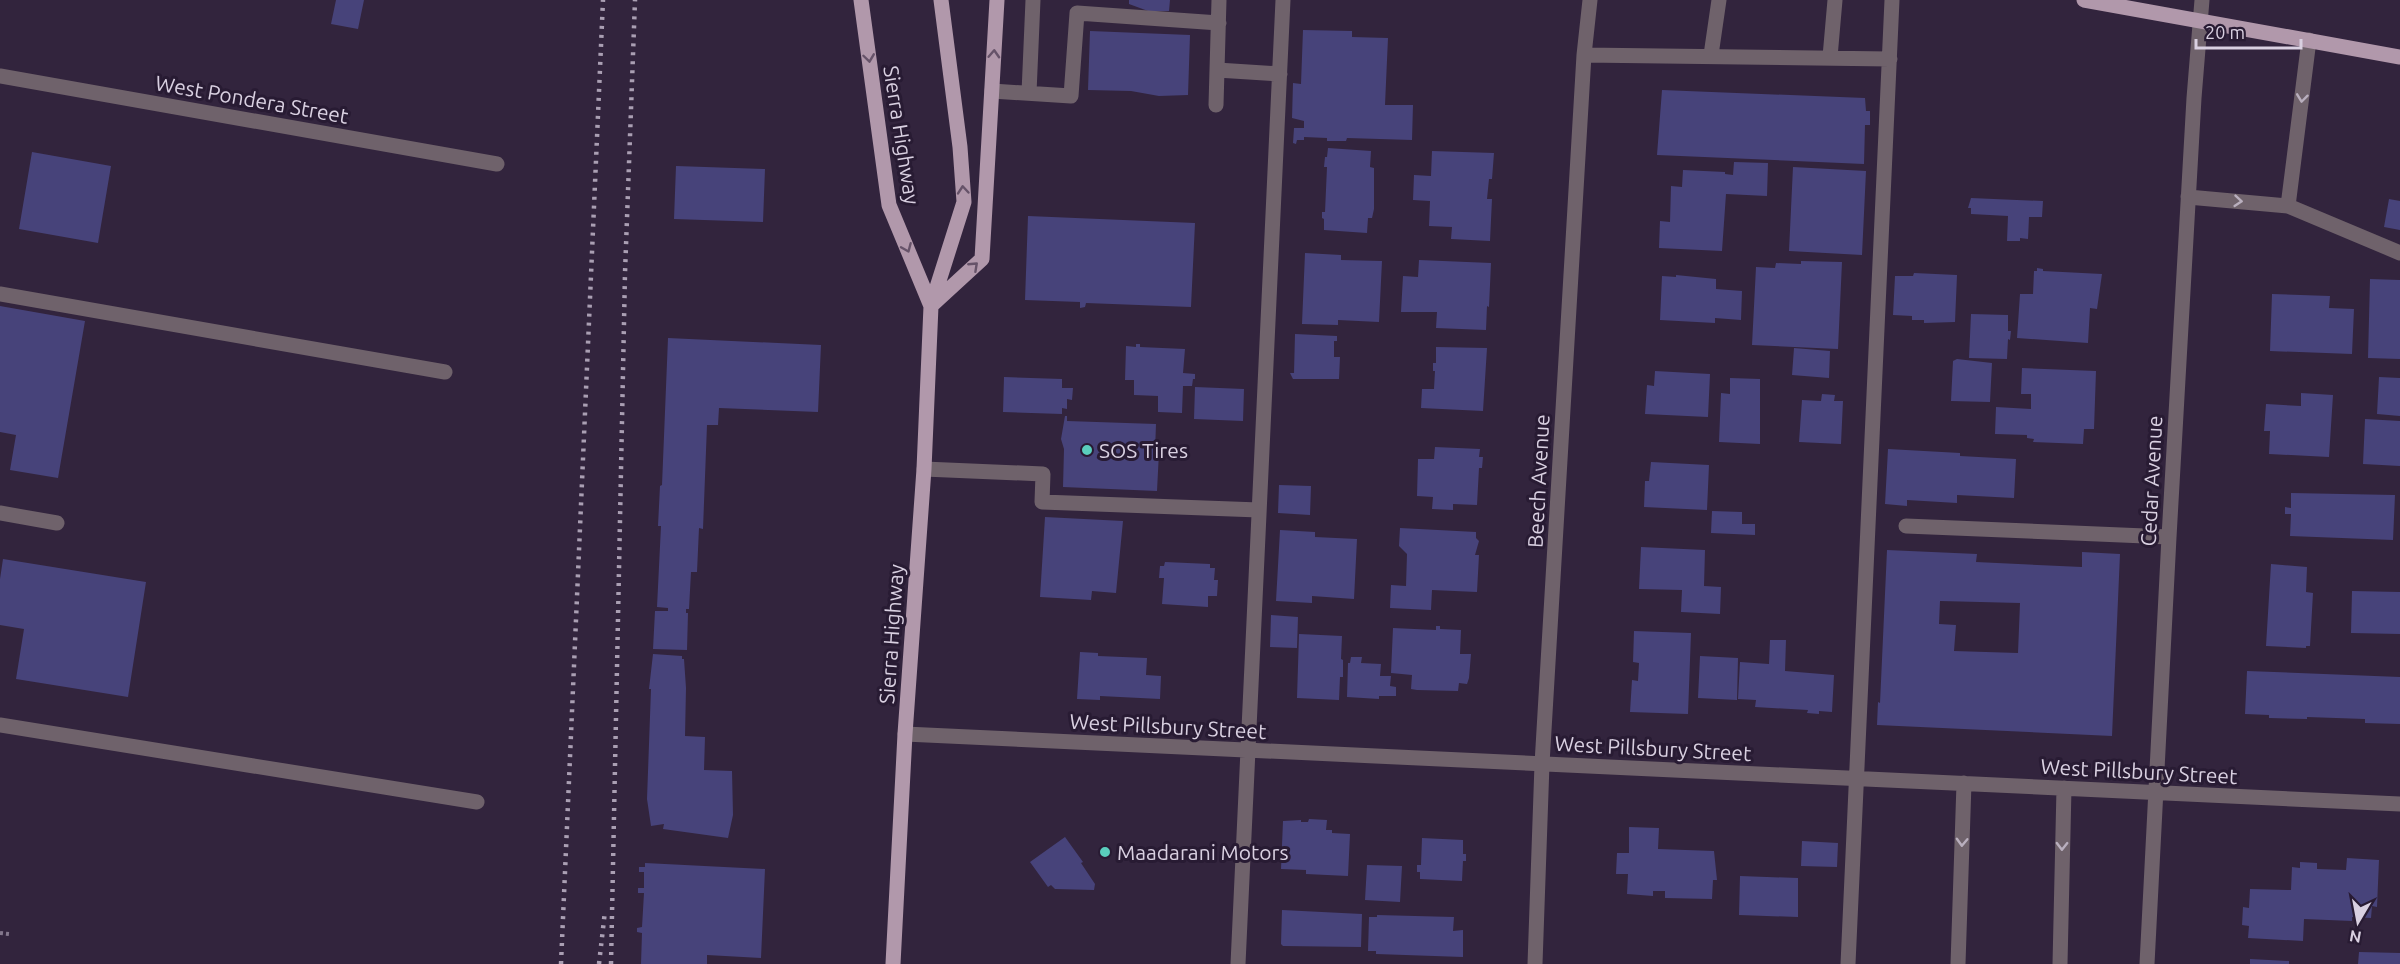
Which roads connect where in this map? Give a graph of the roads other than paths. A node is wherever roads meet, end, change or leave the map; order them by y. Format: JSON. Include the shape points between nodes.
{"nodes":[{"id":1,"x":861,"y":0,"type":"edge"},
{"id":2,"x":941,"y":0,"type":"edge"},
{"id":3,"x":997,"y":0,"type":"edge"},
{"id":4,"x":1033,"y":0,"type":"edge"},
{"id":5,"x":1219,"y":0,"type":"edge"},
{"id":6,"x":1283,"y":0,"type":"edge"},
{"id":7,"x":1590,"y":0,"type":"edge"},
{"id":8,"x":1719,"y":0,"type":"edge"},
{"id":9,"x":1835,"y":0,"type":"edge"},
{"id":10,"x":1892,"y":0,"type":"edge"},
{"id":11,"x":2084,"y":0,"type":"edge"},
{"id":12,"x":2202,"y":0,"type":"edge"},
{"id":13,"x":1078,"y":6,"type":"edge"},
{"id":14,"x":2199,"y":20,"type":"junction"},
{"id":15,"x":1219,"y":23,"type":"junction"},
{"id":16,"x":2309,"y":40,"type":"junction"},
{"id":17,"x":1584,"y":55,"type":"junction"},
{"id":18,"x":1711,"y":55,"type":"junction"},
{"id":19,"x":1830,"y":57,"type":"junction"},
{"id":20,"x":2400,"y":57,"type":"edge"},
{"id":21,"x":1890,"y":58,"type":"junction"},
{"id":22,"x":1217,"y":70,"type":"junction"},
{"id":23,"x":1280,"y":74,"type":"junction"},
{"id":24,"x":0,"y":76,"type":"edge"},
{"id":25,"x":992,"y":91,"type":"junction"},
{"id":26,"x":1029,"y":93,"type":"junction"},
{"id":27,"x":1216,"y":105,"type":"dead end"},
{"id":28,"x":497,"y":164,"type":"dead end"},
{"id":29,"x":2188,"y":197,"type":"junction"},
{"id":30,"x":2288,"y":206,"type":"junction"},
{"id":31,"x":2400,"y":253,"type":"edge"},
{"id":32,"x":0,"y":294,"type":"edge"},
{"id":33,"x":931,"y":306,"type":"junction"},
{"id":34,"x":445,"y":372,"type":"dead end"},
{"id":35,"x":924,"y":468,"type":"junction"},
{"id":36,"x":1259,"y":510,"type":"junction"},
{"id":37,"x":0,"y":513,"type":"edge"},
{"id":38,"x":57,"y":523,"type":"dead end"},
{"id":39,"x":1906,"y":526,"type":"dead end"},
{"id":40,"x":2169,"y":537,"type":"junction"},
{"id":41,"x":0,"y":725,"type":"edge"},
{"id":42,"x":904,"y":734,"type":"junction"},
{"id":43,"x":1248,"y":752,"type":"junction"},
{"id":44,"x":1542,"y":764,"type":"junction"},
{"id":45,"x":1856,"y":778,"type":"junction"},
{"id":46,"x":1964,"y":783,"type":"junction"},
{"id":47,"x":2064,"y":788,"type":"junction"},
{"id":48,"x":2154,"y":792,"type":"junction"},
{"id":49,"x":477,"y":802,"type":"dead end"},
{"id":50,"x":2400,"y":804,"type":"edge"},
{"id":51,"x":893,"y":964,"type":"edge"},
{"id":52,"x":1238,"y":964,"type":"edge"},
{"id":53,"x":1535,"y":964,"type":"edge"},
{"id":54,"x":1848,"y":964,"type":"edge"},
{"id":55,"x":1958,"y":964,"type":"edge"},
{"id":56,"x":2060,"y":964,"type":"edge"},
{"id":57,"x":2147,"y":964,"type":"edge"}],
"edges":[{"from":1,"to":33,"type":"main road","name":"Sierra Highway","one_way":true,"via":[[889,205]]},
{"from":33,"to":2,"type":"main road","name":"Sierra Highway","one_way":true,"via":[[964,202]]},
{"from":25,"to":3,"type":"main road","one_way":true},
{"from":4,"to":26,"type":"street"},
{"from":5,"to":15,"type":"street"},
{"from":6,"to":23,"type":"street"},
{"from":7,"to":17,"type":"street","name":"Beech Avenue"},
{"from":8,"to":18,"type":"street"},
{"from":9,"to":19,"type":"street"},
{"from":10,"to":21,"type":"street"},
{"from":11,"to":14,"type":"main road"},
{"from":12,"to":14,"type":"street","name":"Cedar Avenue"},
{"from":13,"to":15,"type":"street"},
{"from":13,"to":26,"type":"street","via":[[1071,96]]},
{"from":14,"to":16,"type":"main road"},
{"from":14,"to":29,"type":"street","name":"Cedar Avenue"},
{"from":15,"to":22,"type":"street"},
{"from":16,"to":20,"type":"main road"},
{"from":16,"to":30,"type":"street","one_way":true},
{"from":17,"to":18,"type":"street"},
{"from":17,"to":44,"type":"street","name":"Beech Avenue"},
{"from":18,"to":19,"type":"street"},
{"from":19,"to":21,"type":"street"},
{"from":21,"to":45,"type":"street"},
{"from":22,"to":23,"type":"street"},
{"from":22,"to":27,"type":"street"},
{"from":23,"to":36,"type":"street"},
{"from":24,"to":28,"type":"street","name":"West Pondera Street"},
{"from":25,"to":26,"type":"street"},
{"from":33,"to":25,"type":"main road","one_way":true,"via":[[982,259]]},
{"from":29,"to":30,"type":"street","one_way":true},
{"from":29,"to":40,"type":"street","name":"Cedar Avenue"},
{"from":30,"to":31,"type":"street"},
{"from":32,"to":34,"type":"street"},
{"from":33,"to":35,"type":"main road","name":"Sierra Highway"},
{"from":35,"to":36,"type":"street","via":[[1043,474],[1042,502]]},
{"from":35,"to":42,"type":"main road","name":"Sierra Highway"},
{"from":36,"to":43,"type":"street"},
{"from":37,"to":38,"type":"street"},
{"from":39,"to":40,"type":"street"},
{"from":40,"to":48,"type":"street","name":"Cedar Avenue"},
{"from":41,"to":49,"type":"street"},
{"from":42,"to":43,"type":"street","name":"West Pillsbury Street"},
{"from":42,"to":51,"type":"main road","name":"Sierra Highway"},
{"from":43,"to":44,"type":"street","name":"West Pillsbury Street"},
{"from":43,"to":52,"type":"street"},
{"from":44,"to":45,"type":"street","name":"West Pillsbury Street"},
{"from":44,"to":53,"type":"street","name":"Beech Avenue"},
{"from":45,"to":46,"type":"street","name":"West Pillsbury Street"},
{"from":45,"to":54,"type":"street"},
{"from":46,"to":47,"type":"street","name":"West Pillsbury Street"},
{"from":46,"to":55,"type":"street","one_way":true},
{"from":47,"to":48,"type":"street","name":"West Pillsbury Street"},
{"from":47,"to":56,"type":"street","one_way":true},
{"from":48,"to":50,"type":"street","name":"West Pillsbury Street"},
{"from":48,"to":57,"type":"street","name":"Cedar Avenue"}]}
